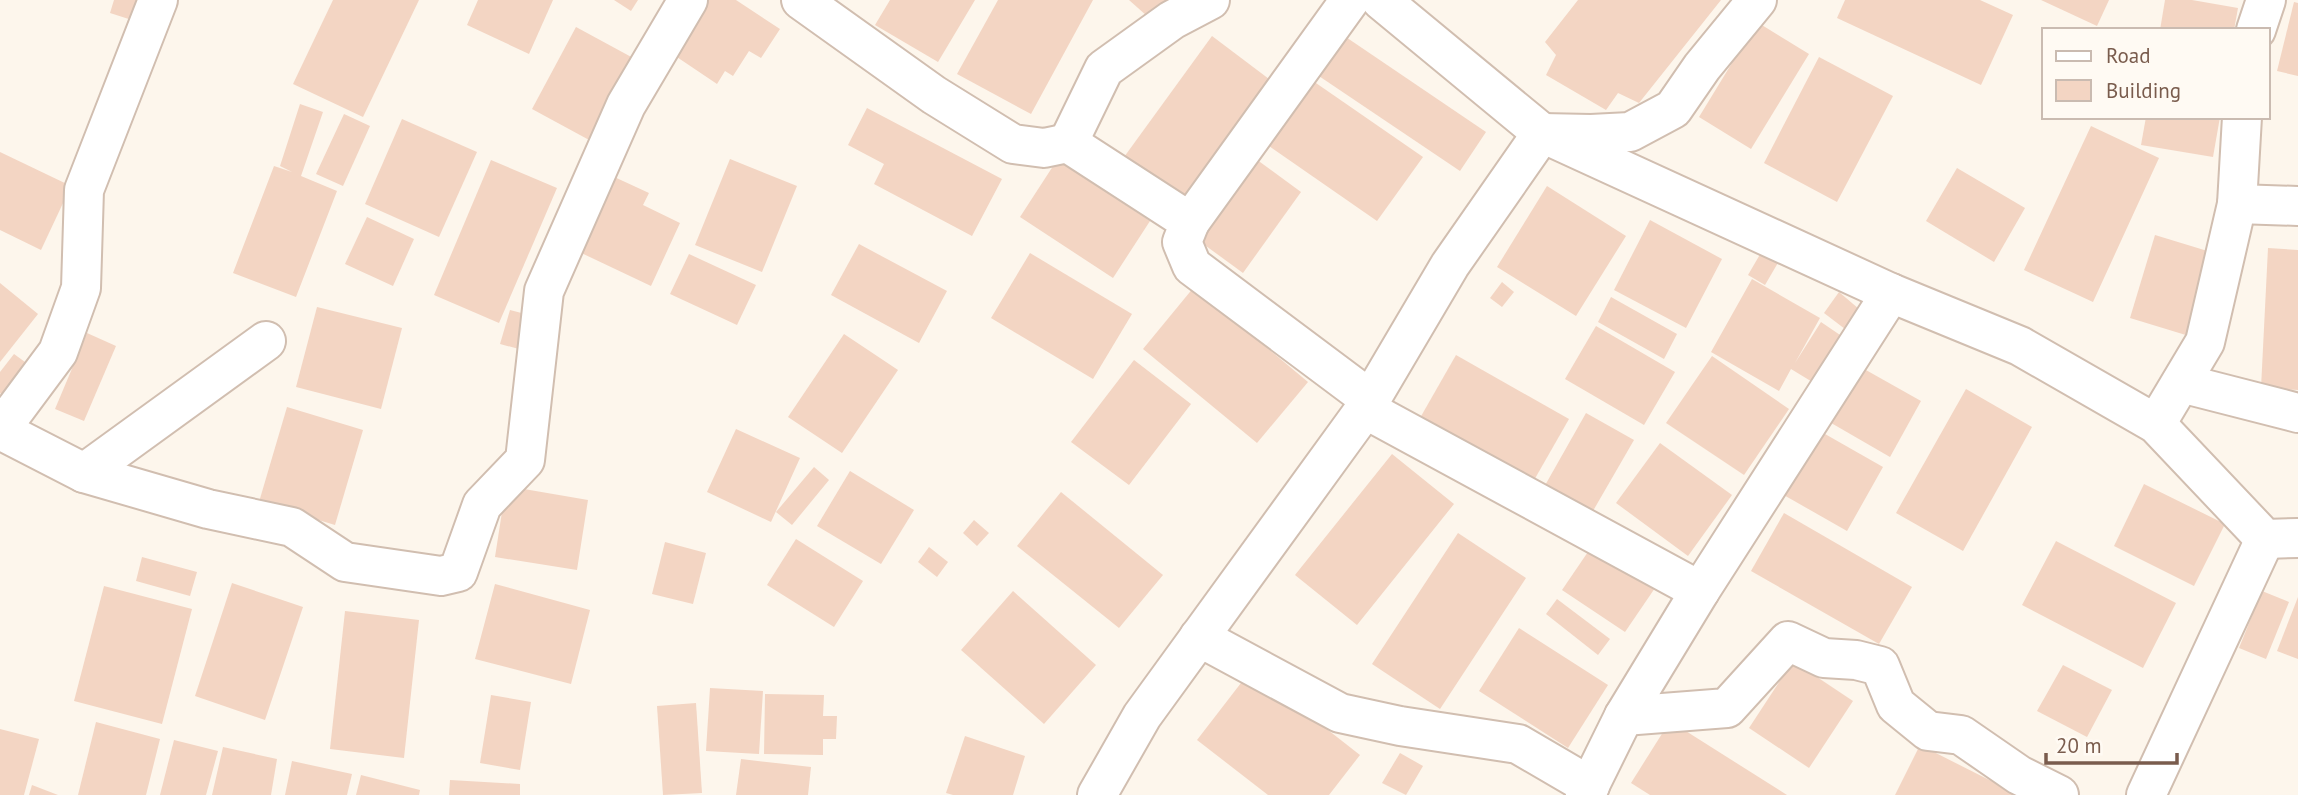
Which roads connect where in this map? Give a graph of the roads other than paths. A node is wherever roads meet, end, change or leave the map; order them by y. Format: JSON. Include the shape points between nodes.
{"nodes":[{"id":1,"x":158,"y":0,"type":"edge"},
{"id":2,"x":688,"y":0,"type":"edge"},
{"id":3,"x":801,"y":0,"type":"edge"},
{"id":4,"x":1210,"y":0,"type":"edge"},
{"id":5,"x":1350,"y":0,"type":"edge"},
{"id":6,"x":1381,"y":0,"type":"edge"},
{"id":7,"x":1757,"y":0,"type":"edge"},
{"id":8,"x":2266,"y":0,"type":"edge"},
{"id":9,"x":2257,"y":28,"type":"edge"},
{"id":10,"x":2242,"y":119,"type":"edge"},
{"id":11,"x":1542,"y":133,"type":"junction"},
{"id":12,"x":1068,"y":143,"type":"junction"},
{"id":13,"x":2237,"y":204,"type":"junction"},
{"id":14,"x":2298,"y":206,"type":"edge"},
{"id":15,"x":1190,"y":222,"type":"junction"},
{"id":16,"x":1891,"y":293,"type":"junction"},
{"id":17,"x":266,"y":341,"type":"dead end"},
{"id":18,"x":2205,"y":342,"type":"junction"},
{"id":19,"x":2181,"y":383,"type":"junction"},
{"id":20,"x":2258,"y":403,"type":"junction"},
{"id":21,"x":1368,"y":405,"type":"junction"},
{"id":22,"x":2298,"y":414,"type":"edge"},
{"id":23,"x":2156,"y":424,"type":"junction"},
{"id":24,"x":0,"y":430,"type":"edge"},
{"id":25,"x":84,"y":473,"type":"junction"},
{"id":26,"x":2281,"y":538,"type":"edge"},
{"id":27,"x":1700,"y":591,"type":"junction"},
{"id":28,"x":1199,"y":637,"type":"junction"},
{"id":29,"x":1624,"y":716,"type":"junction"},
{"id":30,"x":1588,"y":790,"type":"edge"},
{"id":31,"x":1097,"y":795,"type":"edge"},
{"id":32,"x":2059,"y":795,"type":"edge"},
{"id":33,"x":2146,"y":795,"type":"edge"}],
"edges":[{"from":1,"to":24,"type":"street","via":[[84,190],[81,288],[58,352]]},
{"from":2,"to":25,"type":"street","via":[[626,105],[544,291],[525,460],[482,505],[458,572],[441,576],[345,562],[292,527],[208,509]]},
{"from":3,"to":12,"type":"street","via":[[934,95],[1013,144],[1044,148]]},
{"from":4,"to":12,"type":"street","via":[[1171,20],[1104,69]]},
{"from":5,"to":15,"type":"street"},
{"from":6,"to":11,"type":"street"},
{"from":7,"to":11,"type":"street","via":[[1673,109],[1630,132]]},
{"from":8,"to":9,"type":"street"},
{"from":10,"to":13,"type":"street"},
{"from":11,"to":16,"type":"street"},
{"from":11,"to":21,"type":"street","via":[[1450,265]]},
{"from":12,"to":15,"type":"street"},
{"from":13,"to":14,"type":"street"},
{"from":13,"to":18,"type":"street"},
{"from":15,"to":21,"type":"street","via":[[1182,242],[1192,266]]},
{"from":16,"to":23,"type":"street","via":[[2020,346]]},
{"from":16,"to":27,"type":"street"},
{"from":17,"to":25,"type":"street"},
{"from":18,"to":19,"type":"street"},
{"from":18,"to":20,"type":"street"},
{"from":19,"to":20,"type":"street"},
{"from":19,"to":23,"type":"street"},
{"from":20,"to":22,"type":"street"},
{"from":21,"to":27,"type":"street"},
{"from":21,"to":28,"type":"street"},
{"from":23,"to":26,"type":"street"},
{"from":24,"to":25,"type":"street"},
{"from":26,"to":33,"type":"street"},
{"from":27,"to":29,"type":"street"},
{"from":28,"to":30,"type":"street","via":[[1340,713],[1518,744]]},
{"from":28,"to":31,"type":"street","via":[[1142,716]]},
{"from":29,"to":30,"type":"street"},
{"from":29,"to":32,"type":"street","via":[[1727,708],[1787,641],[1825,658],[1880,666],[1896,705],[1928,731],[1961,734],[2019,775]]}]}
